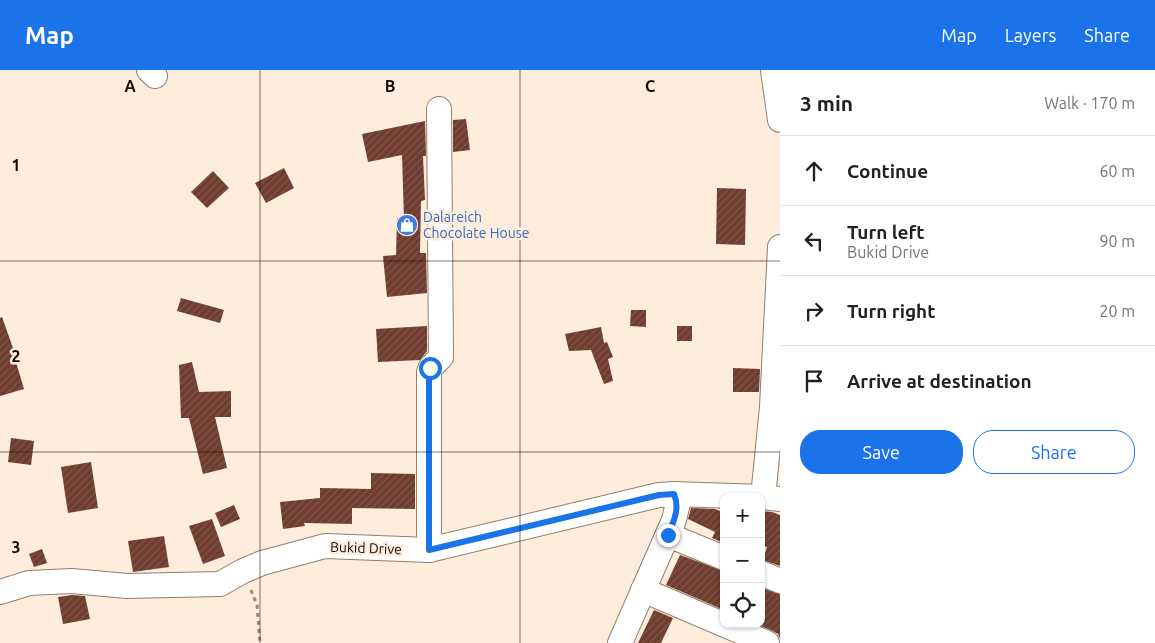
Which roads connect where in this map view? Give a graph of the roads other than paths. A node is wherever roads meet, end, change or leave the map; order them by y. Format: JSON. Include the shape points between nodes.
{"nodes":[{"id":1,"x":773,"y":70,"type":"edge"},
{"id":2,"x":439,"y":109,"type":"dead end"},
{"id":3,"x":780,"y":120,"type":"edge"},
{"id":4,"x":780,"y":247,"type":"edge"},
{"id":5,"x":674,"y":494,"type":"junction"},
{"id":6,"x":772,"y":498,"type":"edge"},
{"id":7,"x":668,"y":535,"type":"junction"},
{"id":8,"x":429,"y":550,"type":"junction"},
{"id":9,"x":720,"y":556,"type":"edge"},
{"id":10,"x":765,"y":575,"type":"edge"},
{"id":11,"x":780,"y":581,"type":"edge"},
{"id":12,"x":644,"y":590,"type":"junction"},
{"id":13,"x":0,"y":592,"type":"edge"},
{"id":14,"x":620,"y":643,"type":"edge"},
{"id":15,"x":767,"y":643,"type":"edge"}],
"edges":[{"from":1,"to":3,"type":"street"},
{"from":2,"to":8,"type":"street","via":[[440,357],[429,372]]},
{"from":4,"to":6,"type":"street","via":[[772,408]]},
{"from":5,"to":6,"type":"street","name":"Bukid Drive"},
{"from":5,"to":7,"type":"street","via":[[678,503]]},
{"from":5,"to":8,"type":"street","name":"Bukid Drive"},
{"from":7,"to":9,"type":"street"},
{"from":7,"to":12,"type":"street"},
{"from":8,"to":13,"type":"street","name":"Bukid Drive","via":[[325,546],[262,563],[220,584],[127,586],[72,581],[37,582]]},
{"from":10,"to":11,"type":"street"},
{"from":12,"to":14,"type":"street"},
{"from":12,"to":15,"type":"street"}]}
